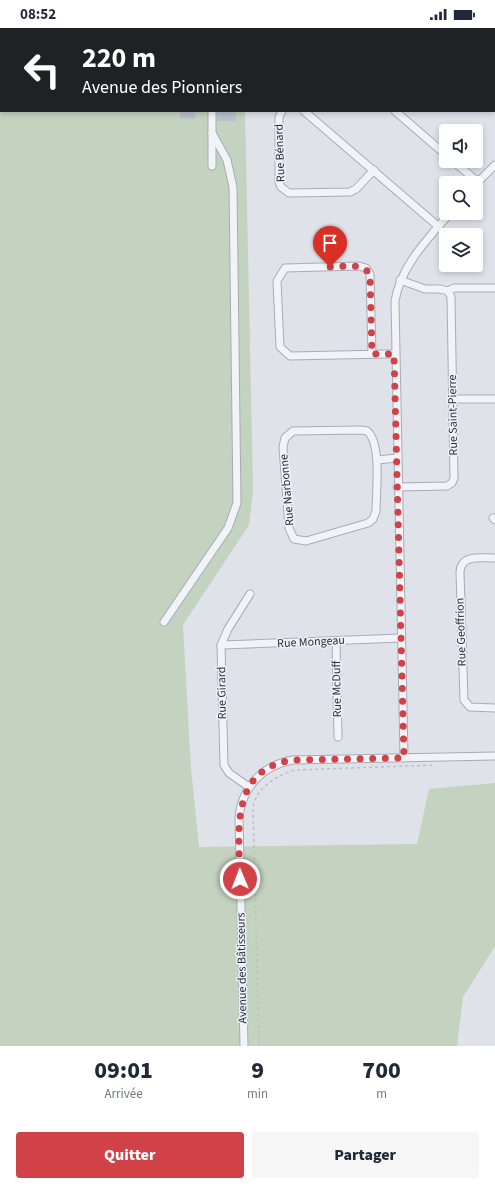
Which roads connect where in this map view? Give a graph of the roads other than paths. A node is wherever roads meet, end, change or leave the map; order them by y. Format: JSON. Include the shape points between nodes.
{"nodes":[{"id":1,"x":212,"y":112,"type":"edge"},
{"id":2,"x":282,"y":112,"type":"edge"},
{"id":3,"x":305,"y":112,"type":"edge"},
{"id":4,"x":396,"y":112,"type":"edge"},
{"id":5,"x":212,"y":132,"type":"junction"},
{"id":6,"x":439,"y":149,"type":"edge"},
{"id":7,"x":495,"y":165,"type":"edge"},
{"id":8,"x":212,"y":166,"type":"dead end"},
{"id":9,"x":461,"y":168,"type":"edge"},
{"id":10,"x":374,"y":170,"type":"junction"},
{"id":11,"x":469,"y":176,"type":"edge"},
{"id":12,"x":483,"y":177,"type":"edge"},
{"id":13,"x":444,"y":220,"type":"edge"},
{"id":14,"x":439,"y":227,"type":"junction"},
{"id":15,"x":400,"y":280,"type":"junction"},
{"id":16,"x":495,"y":288,"type":"edge"},
{"id":17,"x":448,"y":291,"type":"junction"},
{"id":18,"x":372,"y":354,"type":"junction"},
{"id":19,"x":394,"y":354,"type":"junction"},
{"id":20,"x":453,"y":399,"type":"junction"},
{"id":21,"x":495,"y":399,"type":"edge"},
{"id":22,"x":397,"y":458,"type":"junction"},
{"id":23,"x":377,"y":460,"type":"junction"},
{"id":24,"x":397,"y":487,"type":"junction"},
{"id":25,"x":495,"y":558,"type":"edge"},
{"id":26,"x":250,"y":594,"type":"dead end"},
{"id":27,"x":164,"y":622,"type":"dead end"},
{"id":28,"x":401,"y":638,"type":"junction"},
{"id":29,"x":336,"y":641,"type":"junction"},
{"id":30,"x":221,"y":645,"type":"junction"},
{"id":31,"x":495,"y":708,"type":"edge"},
{"id":32,"x":338,"y":737,"type":"dead end"},
{"id":33,"x":495,"y":756,"type":"edge"},
{"id":34,"x":404,"y":758,"type":"junction"},
{"id":35,"x":249,"y":787,"type":"junction"},
{"id":36,"x":244,"y":1046,"type":"edge"}],
"edges":[{"from":1,"to":5,"type":"street"},
{"from":2,"to":10,"type":"street","name":"Rue Bénard","via":[[279,117],[279,182],[284,191],[350,192]]},
{"from":3,"to":10,"type":"street"},
{"from":4,"to":6,"type":"street"},
{"from":5,"to":8,"type":"street"},
{"from":5,"to":27,"type":"street","via":[[227,160],[233,187],[237,503],[228,528]]},
{"from":7,"to":12,"type":"street"},
{"from":9,"to":11,"type":"street"},
{"from":10,"to":14,"type":"street"},
{"from":13,"to":14,"type":"street"},
{"from":14,"to":15,"type":"street","via":[[410,262]]},
{"from":15,"to":17,"type":"street","via":[[425,289]]},
{"from":15,"to":19,"type":"street","via":[[394,307]]},
{"from":16,"to":17,"type":"street","via":[[454,288]]},
{"from":17,"to":20,"type":"street","name":"Rue Saint-Pierre","via":[[451,297]]},
{"from":18,"to":18,"type":"street","via":[[290,356],[284,352],[280,347],[277,281],[285,268],[366,268],[370,274]]},
{"from":18,"to":19,"type":"street"},
{"from":19,"to":22,"type":"street"},
{"from":20,"to":21,"type":"street"},
{"from":20,"to":24,"type":"street","name":"Rue Saint-Pierre","via":[[453,482],[445,486]]},
{"from":22,"to":23,"type":"street"},
{"from":22,"to":24,"type":"street"},
{"from":23,"to":23,"type":"street","name":"Rue Narbonne","via":[[376,511],[373,519],[368,523],[306,541],[294,538],[288,528],[283,447],[285,438],[293,432],[367,431],[373,438]]},
{"from":24,"to":28,"type":"street"},
{"from":25,"to":31,"type":"street","name":"Rue Geoffrion","via":[[468,560],[461,565],[460,572],[464,700],[470,707]]},
{"from":26,"to":30,"type":"street","name":"Rue Girard"},
{"from":28,"to":29,"type":"street","name":"Rue Mongeau"},
{"from":28,"to":34,"type":"street"},
{"from":29,"to":30,"type":"street","name":"Rue Mongeau"},
{"from":29,"to":32,"type":"street","name":"Rue McDuff"},
{"from":30,"to":35,"type":"street","name":"Rue Girard","via":[[224,765],[229,773]]},
{"from":33,"to":34,"type":"street","name":"Avenue des Bâtisseurs"},
{"from":34,"to":35,"type":"street","name":"Avenue des Bâtisseurs","via":[[288,761],[268,769]]},
{"from":35,"to":36,"type":"street","name":"Avenue des Bâtisseurs","via":[[239,817]]}]}
